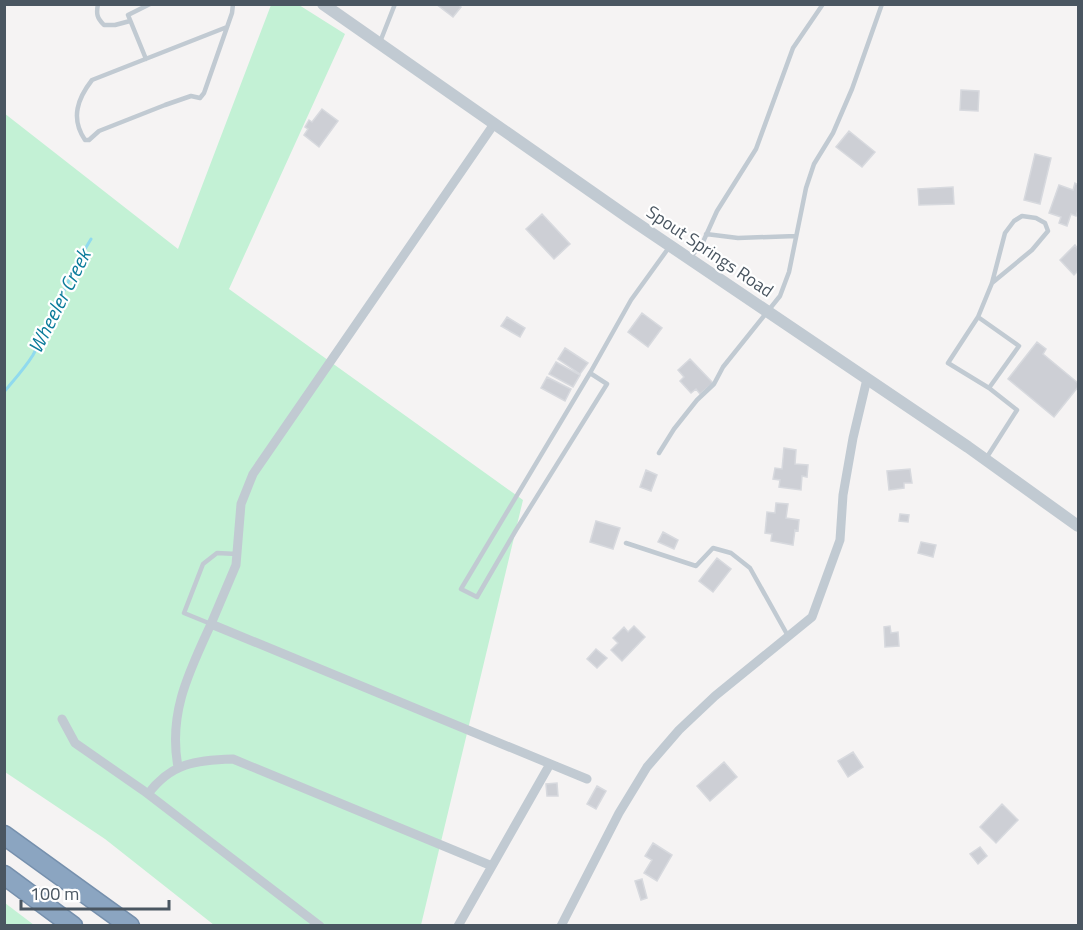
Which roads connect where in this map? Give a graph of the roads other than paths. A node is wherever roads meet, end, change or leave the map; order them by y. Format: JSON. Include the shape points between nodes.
{"nodes":[{"id":1,"x":98,"y":4,"type":"edge"},
{"id":2,"x":150,"y":4,"type":"edge"},
{"id":3,"x":233,"y":4,"type":"edge"},
{"id":4,"x":323,"y":4,"type":"edge"},
{"id":5,"x":396,"y":4,"type":"edge"},
{"id":6,"x":823,"y":4,"type":"edge"},
{"id":7,"x":882,"y":4,"type":"edge"},
{"id":8,"x":130,"y":21,"type":"junction"},
{"id":9,"x":227,"y":27,"type":"junction"},
{"id":10,"x":380,"y":44,"type":"junction"},
{"id":11,"x":146,"y":59,"type":"junction"},
{"id":12,"x":494,"y":124,"type":"junction"},
{"id":13,"x":706,"y":234,"type":"junction"},
{"id":14,"x":795,"y":236,"type":"junction"},
{"id":15,"x":670,"y":246,"type":"junction"},
{"id":16,"x":689,"y":259,"type":"junction"},
{"id":17,"x":992,"y":283,"type":"junction"},
{"id":18,"x":768,"y":312,"type":"junction"},
{"id":19,"x":978,"y":317,"type":"junction"},
{"id":20,"x":590,"y":373,"type":"junction"},
{"id":21,"x":867,"y":379,"type":"junction"},
{"id":22,"x":989,"y":388,"type":"junction"},
{"id":23,"x":659,"y":453,"type":"dead end"},
{"id":24,"x":985,"y":460,"type":"junction"},
{"id":25,"x":1078,"y":526,"type":"edge"},
{"id":26,"x":626,"y":543,"type":"dead end"},
{"id":27,"x":237,"y":554,"type":"junction"},
{"id":28,"x":211,"y":624,"type":"junction"},
{"id":29,"x":788,"y":636,"type":"junction"},
{"id":30,"x":62,"y":719,"type":"dead end"},
{"id":31,"x":550,"y":764,"type":"junction"},
{"id":32,"x":178,"y":767,"type":"junction"},
{"id":33,"x":587,"y":779,"type":"dead end"},
{"id":34,"x":148,"y":794,"type":"junction"},
{"id":35,"x":4,"y":835,"type":"edge"},
{"id":36,"x":492,"y":866,"type":"junction"},
{"id":37,"x":4,"y":875,"type":"edge"},
{"id":38,"x":73,"y":926,"type":"edge"},
{"id":39,"x":130,"y":926,"type":"edge"},
{"id":40,"x":320,"y":926,"type":"edge"},
{"id":41,"x":458,"y":926,"type":"edge"},
{"id":42,"x":561,"y":926,"type":"edge"}],
"edges":[{"from":1,"to":8,"type":"lane","via":[[96,12],[104,25]]},
{"from":2,"to":8,"type":"lane","via":[[128,15]]},
{"from":3,"to":9,"type":"lane"},
{"from":4,"to":10,"type":"street","name":"Spout Springs Road"},
{"from":5,"to":10,"type":"lane"},
{"from":6,"to":13,"type":"lane","via":[[793,48],[756,149]]},
{"from":7,"to":14,"type":"lane","via":[[852,89],[814,164]]},
{"from":8,"to":11,"type":"lane"},
{"from":9,"to":11,"type":"lane"},
{"from":9,"to":11,"type":"lane","via":[[200,98],[191,96],[165,105],[85,140],[75,114],[81,94],[92,80]]},
{"from":10,"to":12,"type":"street","name":"Spout Springs Road"},
{"from":12,"to":15,"type":"street","name":"Spout Springs Road"},
{"from":12,"to":27,"type":"street","via":[[253,474],[241,504]]},
{"from":13,"to":14,"type":"lane"},
{"from":13,"to":16,"type":"lane"},
{"from":14,"to":18,"type":"lane","via":[[789,272],[780,296]]},
{"from":15,"to":16,"type":"street","name":"Spout Springs Road"},
{"from":15,"to":20,"type":"lane","via":[[631,300]]},
{"from":16,"to":18,"type":"street","name":"Spout Springs Road"},
{"from":17,"to":17,"type":"lane","via":[[1032,250],[1048,231],[1045,223],[1022,216],[1014,221],[1005,233]]},
{"from":17,"to":19,"type":"lane"},
{"from":18,"to":21,"type":"street","name":"Spout Springs Road"},
{"from":18,"to":23,"type":"lane"},
{"from":19,"to":22,"type":"lane","via":[[1019,346]]},
{"from":19,"to":22,"type":"lane","via":[[948,363]]},
{"from":20,"to":20,"type":"lane","via":[[525,481],[461,589],[477,597],[607,384]]},
{"from":21,"to":24,"type":"street","name":"Spout Springs Road"},
{"from":21,"to":29,"type":"street","via":[[843,495],[840,540],[812,617]]},
{"from":22,"to":24,"type":"lane","via":[[1017,410]]},
{"from":24,"to":25,"type":"street","name":"Spout Springs Road"},
{"from":26,"to":29,"type":"lane","via":[[696,566],[713,548],[731,553],[750,568]]},
{"from":27,"to":28,"type":"street"},
{"from":27,"to":28,"type":"lane","via":[[217,553],[203,564],[184,613]]},
{"from":28,"to":31,"type":"street"},
{"from":28,"to":32,"type":"street","via":[[189,672],[175,718]]},
{"from":29,"to":42,"type":"street","via":[[691,719],[647,767]]},
{"from":30,"to":34,"type":"street","via":[[75,743]]},
{"from":31,"to":33,"type":"street"},
{"from":31,"to":36,"type":"street"},
{"from":32,"to":34,"type":"street"},
{"from":32,"to":36,"type":"street","via":[[204,760],[232,759]]},
{"from":34,"to":40,"type":"street"},
{"from":35,"to":39,"type":"highway"},
{"from":36,"to":41,"type":"street"},
{"from":37,"to":38,"type":"highway"}]}
